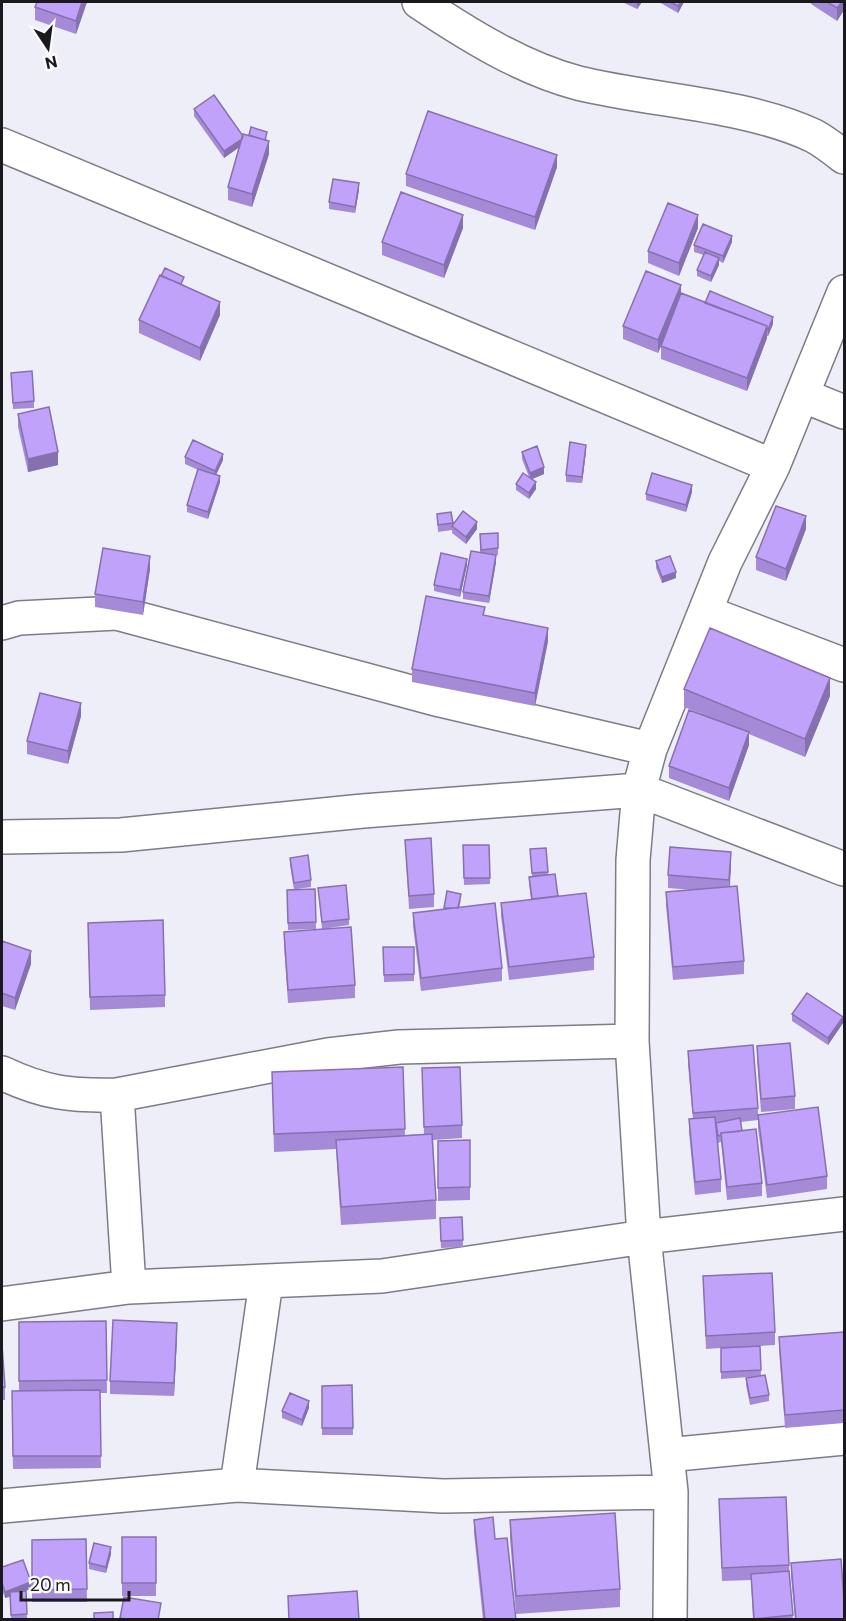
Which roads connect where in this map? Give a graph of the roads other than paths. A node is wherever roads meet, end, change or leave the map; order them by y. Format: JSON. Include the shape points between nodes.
{"nodes":[{"id":1,"x":419,"y":2,"type":"edge"},
{"id":2,"x":2,"y":145,"type":"edge"},
{"id":3,"x":844,"y":157,"type":"edge"},
{"id":4,"x":844,"y":292,"type":"edge"},
{"id":5,"x":802,"y":395,"type":"junction"},
{"id":6,"x":844,"y":412,"type":"edge"},
{"id":7,"x":773,"y":466,"type":"junction"},
{"id":8,"x":705,"y":612,"type":"junction"},
{"id":9,"x":2,"y":623,"type":"edge"},
{"id":10,"x":844,"y":665,"type":"edge"},
{"id":11,"x":650,"y":749,"type":"junction"},
{"id":12,"x":639,"y":790,"type":"junction"},
{"id":13,"x":2,"y":837,"type":"edge"},
{"id":14,"x":844,"y":869,"type":"edge"},
{"id":15,"x":632,"y":1041,"type":"junction"},
{"id":16,"x":2,"y":1073,"type":"edge"},
{"id":17,"x":117,"y":1095,"type":"junction"},
{"id":18,"x":844,"y":1214,"type":"edge"},
{"id":19,"x":644,"y":1237,"type":"junction"},
{"id":20,"x":266,"y":1282,"type":"junction"},
{"id":21,"x":129,"y":1287,"type":"junction"},
{"id":22,"x":2,"y":1304,"type":"edge"},
{"id":23,"x":844,"y":1438,"type":"edge"},
{"id":24,"x":667,"y":1455,"type":"junction"},
{"id":25,"x":237,"y":1485,"type":"junction"},
{"id":26,"x":671,"y":1492,"type":"junction"},
{"id":27,"x":2,"y":1506,"type":"edge"},
{"id":28,"x":670,"y":1620,"type":"edge"}],
"edges":[{"from":1,"to":3,"type":"street","via":[[512,57],[576,82],[759,117],[814,137]]},
{"from":2,"to":7,"type":"street"},
{"from":4,"to":5,"type":"street"},
{"from":5,"to":6,"type":"street"},
{"from":5,"to":7,"type":"street"},
{"from":7,"to":8,"type":"street","via":[[724,562]]},
{"from":8,"to":10,"type":"street"},
{"from":8,"to":11,"type":"street"},
{"from":9,"to":11,"type":"street","via":[[19,618],[117,613],[440,700]]},
{"from":11,"to":12,"type":"street"},
{"from":12,"to":13,"type":"street","via":[[363,811],[121,836]]},
{"from":12,"to":14,"type":"street"},
{"from":12,"to":15,"type":"street","via":[[633,860]]},
{"from":15,"to":17,"type":"street","via":[[387,1049],[328,1055]]},
{"from":15,"to":19,"type":"street"},
{"from":16,"to":17,"type":"street","via":[[34,1088],[82,1096]]},
{"from":17,"to":21,"type":"street"},
{"from":18,"to":19,"type":"street"},
{"from":19,"to":20,"type":"street","via":[[382,1276]]},
{"from":19,"to":24,"type":"street"},
{"from":20,"to":21,"type":"street"},
{"from":20,"to":25,"type":"street"},
{"from":21,"to":22,"type":"street"},
{"from":23,"to":24,"type":"street"},
{"from":24,"to":26,"type":"street"},
{"from":25,"to":26,"type":"street","via":[[443,1496]]},
{"from":25,"to":27,"type":"street"},
{"from":26,"to":28,"type":"street"}]}
